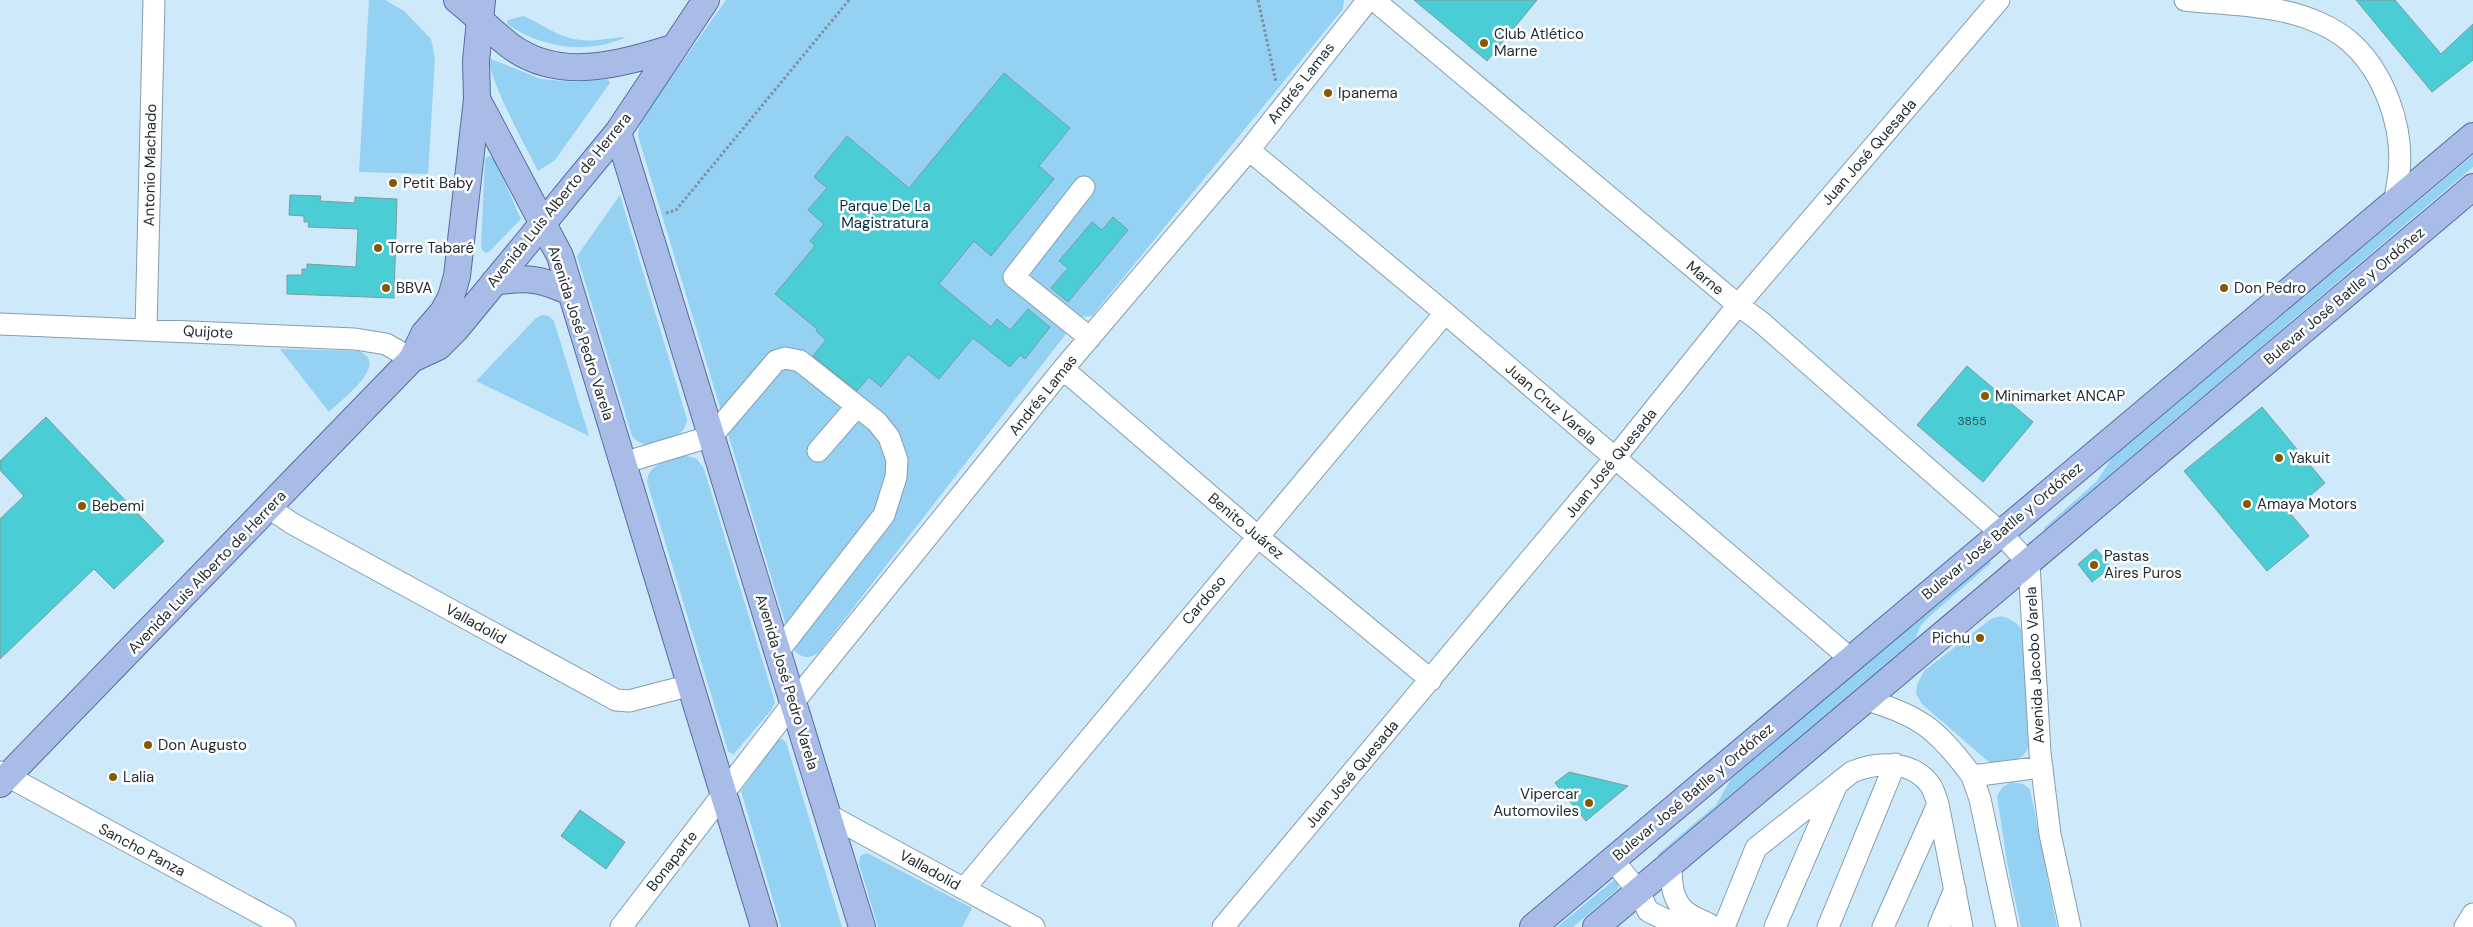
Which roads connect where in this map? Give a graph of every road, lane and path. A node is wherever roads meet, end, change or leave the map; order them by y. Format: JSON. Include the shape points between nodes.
{"nodes":[{"id":1,"x":154,"y":0,"type":"edge"},
{"id":2,"x":457,"y":0,"type":"edge"},
{"id":3,"x":706,"y":0,"type":"edge"},
{"id":4,"x":849,"y":0,"type":"edge"},
{"id":5,"x":1258,"y":0,"type":"edge"},
{"id":6,"x":1368,"y":0,"type":"edge"},
{"id":7,"x":1374,"y":0,"type":"edge"},
{"id":8,"x":1999,"y":0,"type":"edge"},
{"id":9,"x":2185,"y":0,"type":"edge"},
{"id":10,"x":480,"y":9,"type":"edge"},
{"id":11,"x":672,"y":48,"type":"junction"},
{"id":12,"x":476,"y":99,"type":"junction"},
{"id":13,"x":1281,"y":109,"type":"junction"},
{"id":14,"x":618,"y":132,"type":"junction"},
{"id":15,"x":2473,"y":136,"type":"edge"},
{"id":16,"x":1249,"y":150,"type":"junction"},
{"id":17,"x":1084,"y":187,"type":"dead end"},
{"id":18,"x":2473,"y":188,"type":"edge"},
{"id":19,"x":2394,"y":203,"type":"junction"},
{"id":20,"x":645,"y":219,"type":"junction"},
{"id":21,"x":543,"y":222,"type":"junction"},
{"id":22,"x":494,"y":282,"type":"junction"},
{"id":23,"x":570,"y":292,"type":"junction"},
{"id":24,"x":1738,"y":305,"type":"junction"},
{"id":25,"x":1445,"y":312,"type":"junction"},
{"id":26,"x":0,"y":324,"type":"edge"},
{"id":27,"x":146,"y":329,"type":"junction"},
{"id":28,"x":1090,"y":338,"type":"junction"},
{"id":29,"x":412,"y":359,"type":"junction"},
{"id":30,"x":1064,"y":369,"type":"junction"},
{"id":31,"x":857,"y":406,"type":"junction"},
{"id":32,"x":712,"y":436,"type":"junction"},
{"id":33,"x":818,"y":450,"type":"dead end"},
{"id":34,"x":1615,"y":458,"type":"junction"},
{"id":35,"x":623,"y":463,"type":"junction"},
{"id":36,"x":269,"y":508,"type":"junction"},
{"id":37,"x":2001,"y":533,"type":"junction"},
{"id":38,"x":1258,"y":536,"type":"junction"},
{"id":39,"x":2029,"y":564,"type":"junction"},
{"id":40,"x":777,"y":652,"type":"junction"},
{"id":41,"x":1852,"y":660,"type":"junction"},
{"id":42,"x":1431,"y":680,"type":"junction"},
{"id":43,"x":691,"y":685,"type":"junction"},
{"id":44,"x":1866,"y":700,"type":"junction"},
{"id":45,"x":793,"y":703,"type":"junction"},
{"id":46,"x":1895,"y":764,"type":"junction"},
{"id":47,"x":2042,"y":767,"type":"junction"},
{"id":48,"x":1972,"y":776,"type":"junction"},
{"id":49,"x":2,"y":778,"type":"edge"},
{"id":50,"x":1838,"y":782,"type":"junction"},
{"id":51,"x":723,"y":794,"type":"junction"},
{"id":52,"x":1938,"y":804,"type":"junction"},
{"id":53,"x":827,"y":814,"type":"junction"},
{"id":54,"x":1612,"y":859,"type":"junction"},
{"id":55,"x":1672,"y":865,"type":"junction"},
{"id":56,"x":1955,"y":888,"type":"junction"},
{"id":57,"x":964,"y":889,"type":"junction"},
{"id":58,"x":1639,"y":892,"type":"junction"},
{"id":59,"x":2473,"y":914,"type":"edge"},
{"id":60,"x":285,"y":927,"type":"edge"},
{"id":61,"x":621,"y":927,"type":"edge"},
{"id":62,"x":764,"y":927,"type":"edge"},
{"id":63,"x":862,"y":927,"type":"edge"},
{"id":64,"x":1034,"y":927,"type":"edge"},
{"id":65,"x":1223,"y":927,"type":"edge"},
{"id":66,"x":1533,"y":927,"type":"edge"},
{"id":67,"x":1596,"y":927,"type":"edge"},
{"id":68,"x":1680,"y":927,"type":"edge"},
{"id":69,"x":1713,"y":927,"type":"edge"},
{"id":70,"x":1724,"y":927,"type":"edge"},
{"id":71,"x":1775,"y":927,"type":"edge"},
{"id":72,"x":1828,"y":927,"type":"edge"},
{"id":73,"x":1883,"y":927,"type":"edge"},
{"id":74,"x":1939,"y":927,"type":"edge"},
{"id":75,"x":1962,"y":927,"type":"edge"},
{"id":76,"x":2007,"y":927,"type":"edge"},
{"id":77,"x":2070,"y":927,"type":"edge"},
{"id":78,"x":2465,"y":927,"type":"edge"}],
"edges":[{"from":1,"to":27,"type":"street","name":"Antonio Machado"},
{"from":2,"to":10,"type":"main road"},
{"from":3,"to":11,"type":"main road","name":"Avenida Luis Alberto de Herrera"},
{"from":4,"to":20,"type":"path","via":[[676,210]]},
{"from":5,"to":13,"type":"path"},
{"from":6,"to":13,"type":"street","name":"Andrés Lamas"},
{"from":7,"to":24,"type":"street","name":"Marne"},
{"from":8,"to":24,"type":"street","name":"Juan José Quesada"},
{"from":9,"to":19,"type":"street","via":[[2288,12],[2308,18],[2348,39],[2373,68],[2393,115],[2400,171]]},
{"from":10,"to":11,"type":"main road","via":[[511,47],[554,65],[601,67]]},
{"from":10,"to":12,"type":"main road","name":"Avenida Luis Alberto de Herrera"},
{"from":11,"to":14,"type":"main road","name":"Avenida Luis Alberto de Herrera"},
{"from":12,"to":21,"type":"main road","name":"Avenida José Pedro Varela"},
{"from":12,"to":29,"type":"main road","name":"Avenida Luis Alberto de Herrera","via":[[457,276],[443,312],[424,334]]},
{"from":13,"to":16,"type":"street","name":"Andrés Lamas"},
{"from":14,"to":20,"type":"main road","name":"Avenida José Pedro Varela"},
{"from":14,"to":21,"type":"main road","name":"Avenida Luis Alberto de Herrera"},
{"from":15,"to":19,"type":"main road","name":"Bulevar José Batlle y Ordóñez"},
{"from":16,"to":25,"type":"street","name":"Juan Cruz Varela"},
{"from":16,"to":28,"type":"street","name":"Andrés Lamas"},
{"from":17,"to":28,"type":"street","via":[[1014,276]]},
{"from":18,"to":39,"type":"main road","name":"Bulevar José Batlle y Ordóñez"},
{"from":19,"to":37,"type":"main road","name":"Bulevar José Batlle y Ordóñez"},
{"from":20,"to":32,"type":"main road","name":"Avenida José Pedro Varela"},
{"from":21,"to":22,"type":"main road","name":"Avenida Luis Alberto de Herrera"},
{"from":21,"to":23,"type":"main road","name":"Avenida José Pedro Varela","via":[[560,256]]},
{"from":22,"to":23,"type":"main road","via":[[544,280]]},
{"from":22,"to":29,"type":"main road","name":"Avenida Luis Alberto de Herrera","via":[[438,347]]},
{"from":23,"to":35,"type":"main road","name":"Avenida José Pedro Varela"},
{"from":24,"to":34,"type":"street","name":"Juan José Quesada"},
{"from":24,"to":37,"type":"street","name":"Marne"},
{"from":25,"to":34,"type":"street","name":"Juan Cruz Varela"},
{"from":25,"to":38,"type":"street","name":"Cardoso"},
{"from":26,"to":27,"type":"street","name":"Quijote"},
{"from":27,"to":29,"type":"street","name":"Quijote","via":[[355,339],[386,344]]},
{"from":28,"to":30,"type":"street","name":"Andrés Lamas"},
{"from":29,"to":36,"type":"main road","name":"Avenida Luis Alberto de Herrera"},
{"from":30,"to":38,"type":"street","name":"Benito Juárez"},
{"from":30,"to":45,"type":"street","name":"Andrés Lamas"},
{"from":31,"to":32,"type":"street","via":[[800,361],[786,358],[776,361]]},
{"from":31,"to":33,"type":"street"},
{"from":31,"to":40,"type":"street","via":[[890,437],[897,460],[893,493],[884,515]]},
{"from":32,"to":35,"type":"street"},
{"from":32,"to":40,"type":"main road","name":"Avenida José Pedro Varela"},
{"from":34,"to":41,"type":"street","name":"Juan Cruz Varela"},
{"from":34,"to":42,"type":"street","name":"Juan José Quesada"},
{"from":35,"to":43,"type":"main road","name":"Avenida José Pedro Varela"},
{"from":36,"to":43,"type":"street","name":"Valladolid","via":[[616,700],[629,701]]},
{"from":36,"to":49,"type":"main road","name":"Avenida Luis Alberto de Herrera"},
{"from":37,"to":39,"type":"street","name":"Marne"},
{"from":37,"to":41,"type":"main road","name":"Bulevar José Batlle y Ordóñez"},
{"from":38,"to":42,"type":"street","name":"Benito Juárez"},
{"from":38,"to":57,"type":"street","name":"Cardoso"},
{"from":39,"to":44,"type":"main road","name":"Bulevar José Batlle y Ordóñez","via":[[1931,642]]},
{"from":39,"to":47,"type":"street","name":"Avenida Jacobo Varela"},
{"from":40,"to":45,"type":"main road","name":"Avenida José Pedro Varela"},
{"from":41,"to":54,"type":"main road","name":"Bulevar José Batlle y Ordóñez"},
{"from":42,"to":65,"type":"street","name":"Juan José Quesada"},
{"from":43,"to":51,"type":"main road","name":"Avenida José Pedro Varela"},
{"from":44,"to":48,"type":"street","via":[[1908,713],[1924,723],[1954,752]]},
{"from":44,"to":55,"type":"main road","name":"Bulevar José Batlle y Ordóñez"},
{"from":45,"to":51,"type":"street","name":"Andrés Lamas"},
{"from":45,"to":53,"type":"main road","name":"Avenida José Pedro Varela"},
{"from":46,"to":50,"type":"street","via":[[1868,765]]},
{"from":46,"to":52,"type":"street","via":[[1913,771],[1930,785]]},
{"from":46,"to":72,"type":"street"},
{"from":47,"to":48,"type":"street"},
{"from":47,"to":77,"type":"street","name":"Avenida Jacobo Varela","via":[[2050,834]]},
{"from":48,"to":76,"type":"street","via":[[1980,799]]},
{"from":49,"to":60,"type":"street","name":"Sancho Panza"},
{"from":50,"to":70,"type":"street","via":[[1756,848]]},
{"from":50,"to":71,"type":"street"},
{"from":51,"to":61,"type":"street","name":"Bonaparte"},
{"from":51,"to":62,"type":"main road","name":"Avenida José Pedro Varela"},
{"from":52,"to":56,"type":"street"},
{"from":52,"to":73,"type":"street"},
{"from":53,"to":57,"type":"street","name":"Valladolid"},
{"from":53,"to":63,"type":"main road","name":"Avenida José Pedro Varela"},
{"from":54,"to":58,"type":"street"},
{"from":54,"to":66,"type":"main road","name":"Bulevar José Batlle y Ordóñez"},
{"from":55,"to":58,"type":"main road","name":"Bulevar José Batlle y Ordóñez"},
{"from":55,"to":69,"type":"street","via":[[1677,902],[1686,912]]},
{"from":56,"to":74,"type":"street"},
{"from":56,"to":75,"type":"street"},
{"from":57,"to":64,"type":"street","name":"Valladolid"},
{"from":58,"to":67,"type":"main road","name":"Bulevar José Batlle y Ordóñez"},
{"from":58,"to":68,"type":"street","via":[[1648,911]]},
{"from":59,"to":78,"type":"street"}]}
